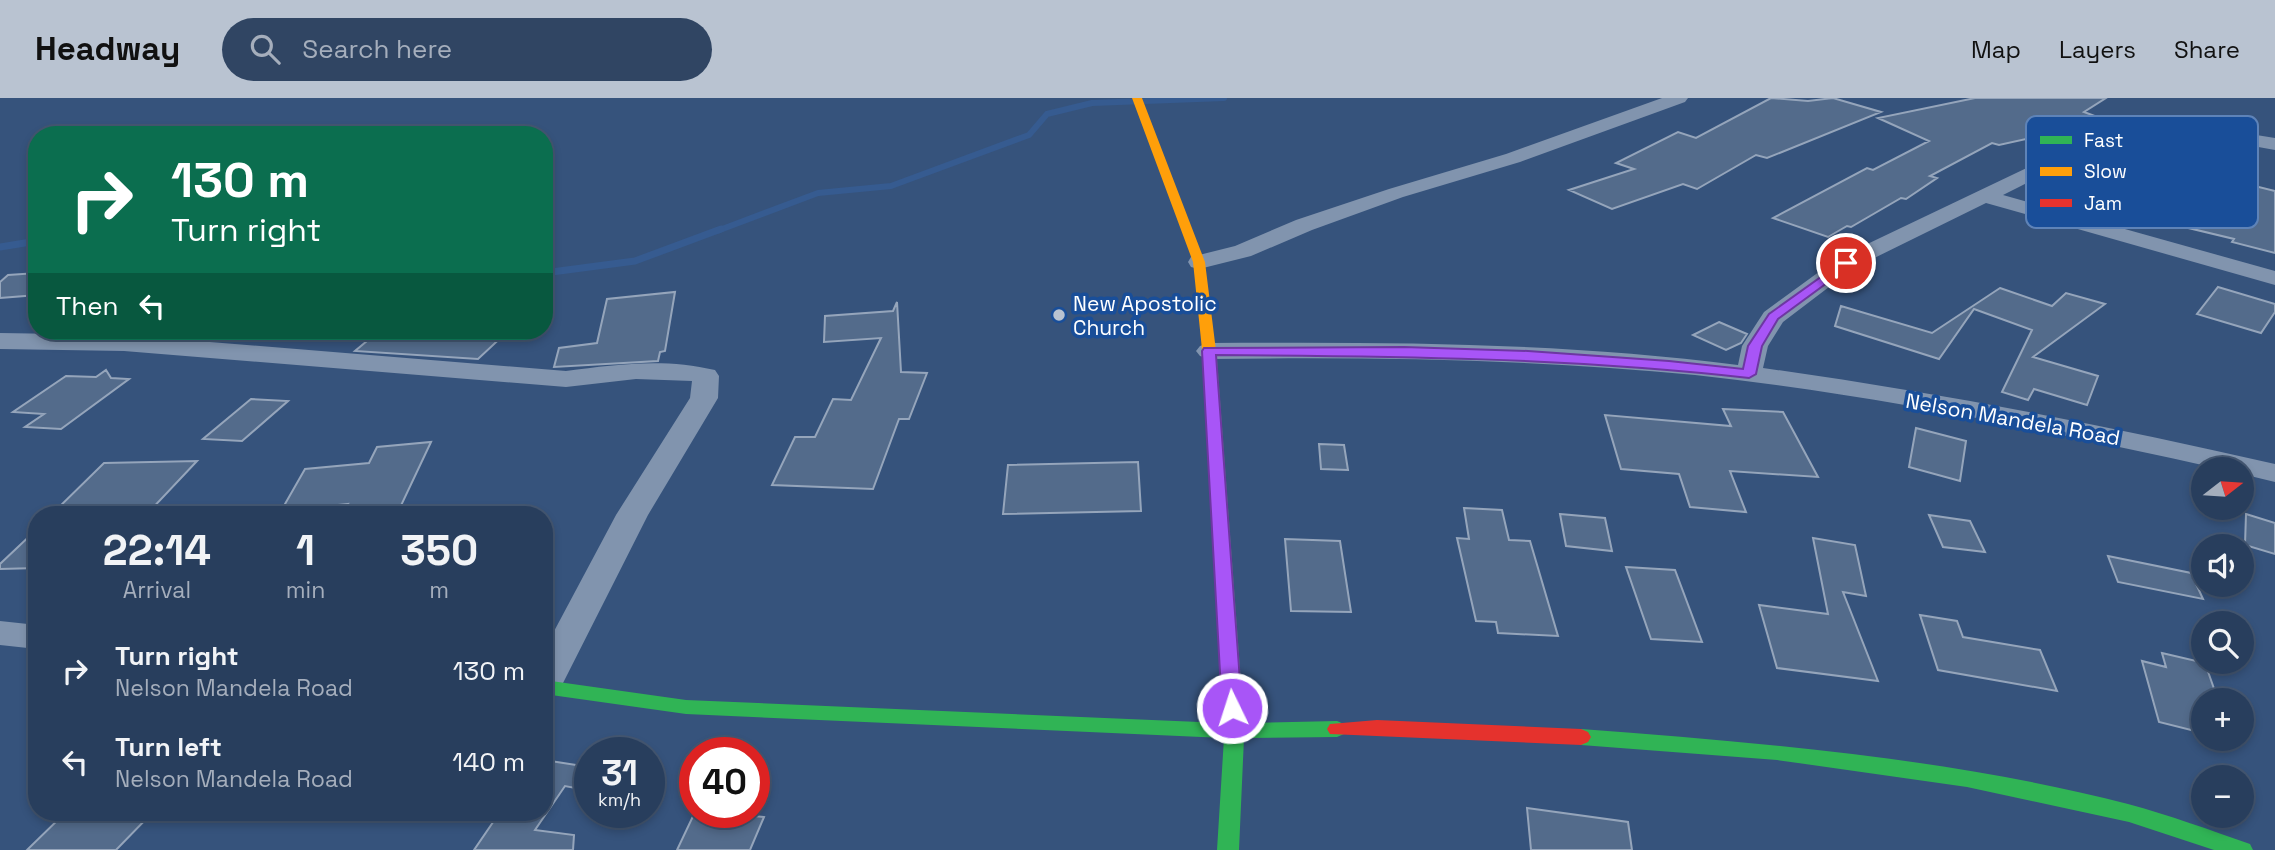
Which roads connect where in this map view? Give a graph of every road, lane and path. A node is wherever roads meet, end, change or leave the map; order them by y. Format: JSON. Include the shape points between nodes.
{"nodes":[{"id":1,"x":1137,"y":98,"type":"edge"},
{"id":2,"x":1679,"y":98,"type":"edge"},
{"id":3,"x":2026,"y":176,"type":"edge"},
{"id":4,"x":1984,"y":196,"type":"junction"},
{"id":5,"x":2026,"y":208,"type":"edge"},
{"id":6,"x":2098,"y":228,"type":"edge"},
{"id":7,"x":1199,"y":262,"type":"junction"},
{"id":8,"x":2275,"y":278,"type":"edge"},
{"id":9,"x":0,"y":341,"type":"edge"},
{"id":10,"x":1209,"y":351,"type":"junction"},
{"id":11,"x":1749,"y":374,"type":"junction"},
{"id":12,"x":2275,"y":473,"type":"edge"},
{"id":13,"x":0,"y":634,"type":"edge"},
{"id":14,"x":28,"y":636,"type":"edge"},
{"id":15,"x":553,"y":669,"type":"edge"},
{"id":16,"x":553,"y":687,"type":"edge"},
{"id":17,"x":1234,"y":731,"type":"junction"},
{"id":18,"x":1228,"y":850,"type":"edge"},
{"id":19,"x":2242,"y":850,"type":"edge"}],
"edges":[{"from":1,"to":7,"type":"street"},
{"from":2,"to":7,"type":"street","via":[[1513,158],[1396,192],[1243,251]]},
{"from":3,"to":4,"type":"street"},
{"from":4,"to":5,"type":"street"},
{"from":4,"to":11,"type":"street","via":[[1846,263],[1805,292],[1773,317],[1755,346]]},
{"from":6,"to":8,"type":"street"},
{"from":7,"to":10,"type":"street"},
{"from":9,"to":15,"type":"street","via":[[124,342],[566,379],[633,370],[680,370],[706,376],[704,398],[632,515]]},
{"from":10,"to":11,"type":"street","name":"Nelson Mandela Road","via":[[1528,356]]},
{"from":10,"to":17,"type":"street"},
{"from":11,"to":12,"type":"street","name":"Nelson Mandela Road","via":[[2063,426]]},
{"from":13,"to":14,"type":"street"},
{"from":16,"to":17,"type":"street","via":[[686,707]]},
{"from":17,"to":18,"type":"street"},
{"from":17,"to":19,"type":"street","via":[[1377,728],[1777,751],[1968,779],[2129,813]]}]}
